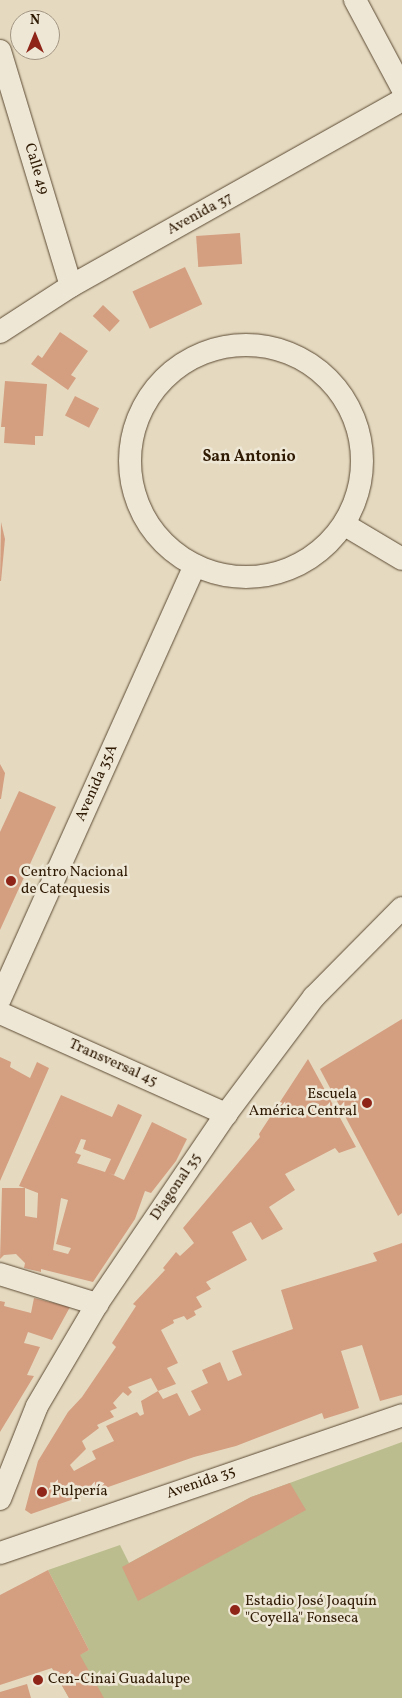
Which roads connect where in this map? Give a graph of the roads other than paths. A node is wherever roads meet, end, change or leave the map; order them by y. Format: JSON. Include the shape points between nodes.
{"nodes":[{"id":1,"x":355,"y":0,"type":"edge"},
{"id":2,"x":0,"y":51,"type":"edge"},
{"id":3,"x":402,"y":88,"type":"edge"},
{"id":4,"x":402,"y":100,"type":"edge"},
{"id":5,"x":71,"y":286,"type":"junction"},
{"id":6,"x":0,"y":332,"type":"edge"},
{"id":7,"x":345,"y":526,"type":"junction"},
{"id":8,"x":402,"y":559,"type":"edge"},
{"id":9,"x":196,"y":566,"type":"junction"},
{"id":10,"x":402,"y":908,"type":"edge"},
{"id":11,"x":0,"y":999,"type":"edge"},
{"id":12,"x":0,"y":1012,"type":"edge"},
{"id":13,"x":226,"y":1114,"type":"junction"},
{"id":14,"x":0,"y":1274,"type":"edge"},
{"id":15,"x":97,"y":1304,"type":"junction"},
{"id":16,"x":402,"y":1415,"type":"edge"},
{"id":17,"x":0,"y":1499,"type":"edge"},
{"id":18,"x":0,"y":1553,"type":"edge"}],
"edges":[{"from":1,"to":3,"type":"street"},
{"from":2,"to":5,"type":"street","name":"Calle 49"},
{"from":4,"to":5,"type":"street","name":"Avenida 37"},
{"from":5,"to":6,"type":"street","name":"Avenida 37"},
{"from":7,"to":8,"type":"street"},
{"from":7,"to":9,"type":"street","via":[[318,552],[290,569],[259,577],[235,576]]},
{"from":7,"to":9,"type":"street","via":[[358,495],[363,457],[356,420],[337,387],[308,362],[273,347],[235,344],[198,354],[166,375],[142,405],[130,441],[129,478],[141,515],[164,545]]},
{"from":9,"to":11,"type":"street","name":"Avenida 35A"},
{"from":10,"to":13,"type":"street","name":"Diagonal 35","via":[[314,997]]},
{"from":12,"to":13,"type":"street","name":"Transversal 45"},
{"from":13,"to":15,"type":"street","name":"Diagonal 35"},
{"from":14,"to":15,"type":"street"},
{"from":15,"to":17,"type":"street","name":"Diagonal 35","via":[[36,1406]]},
{"from":16,"to":18,"type":"street","name":"Avenida 35"}]}
